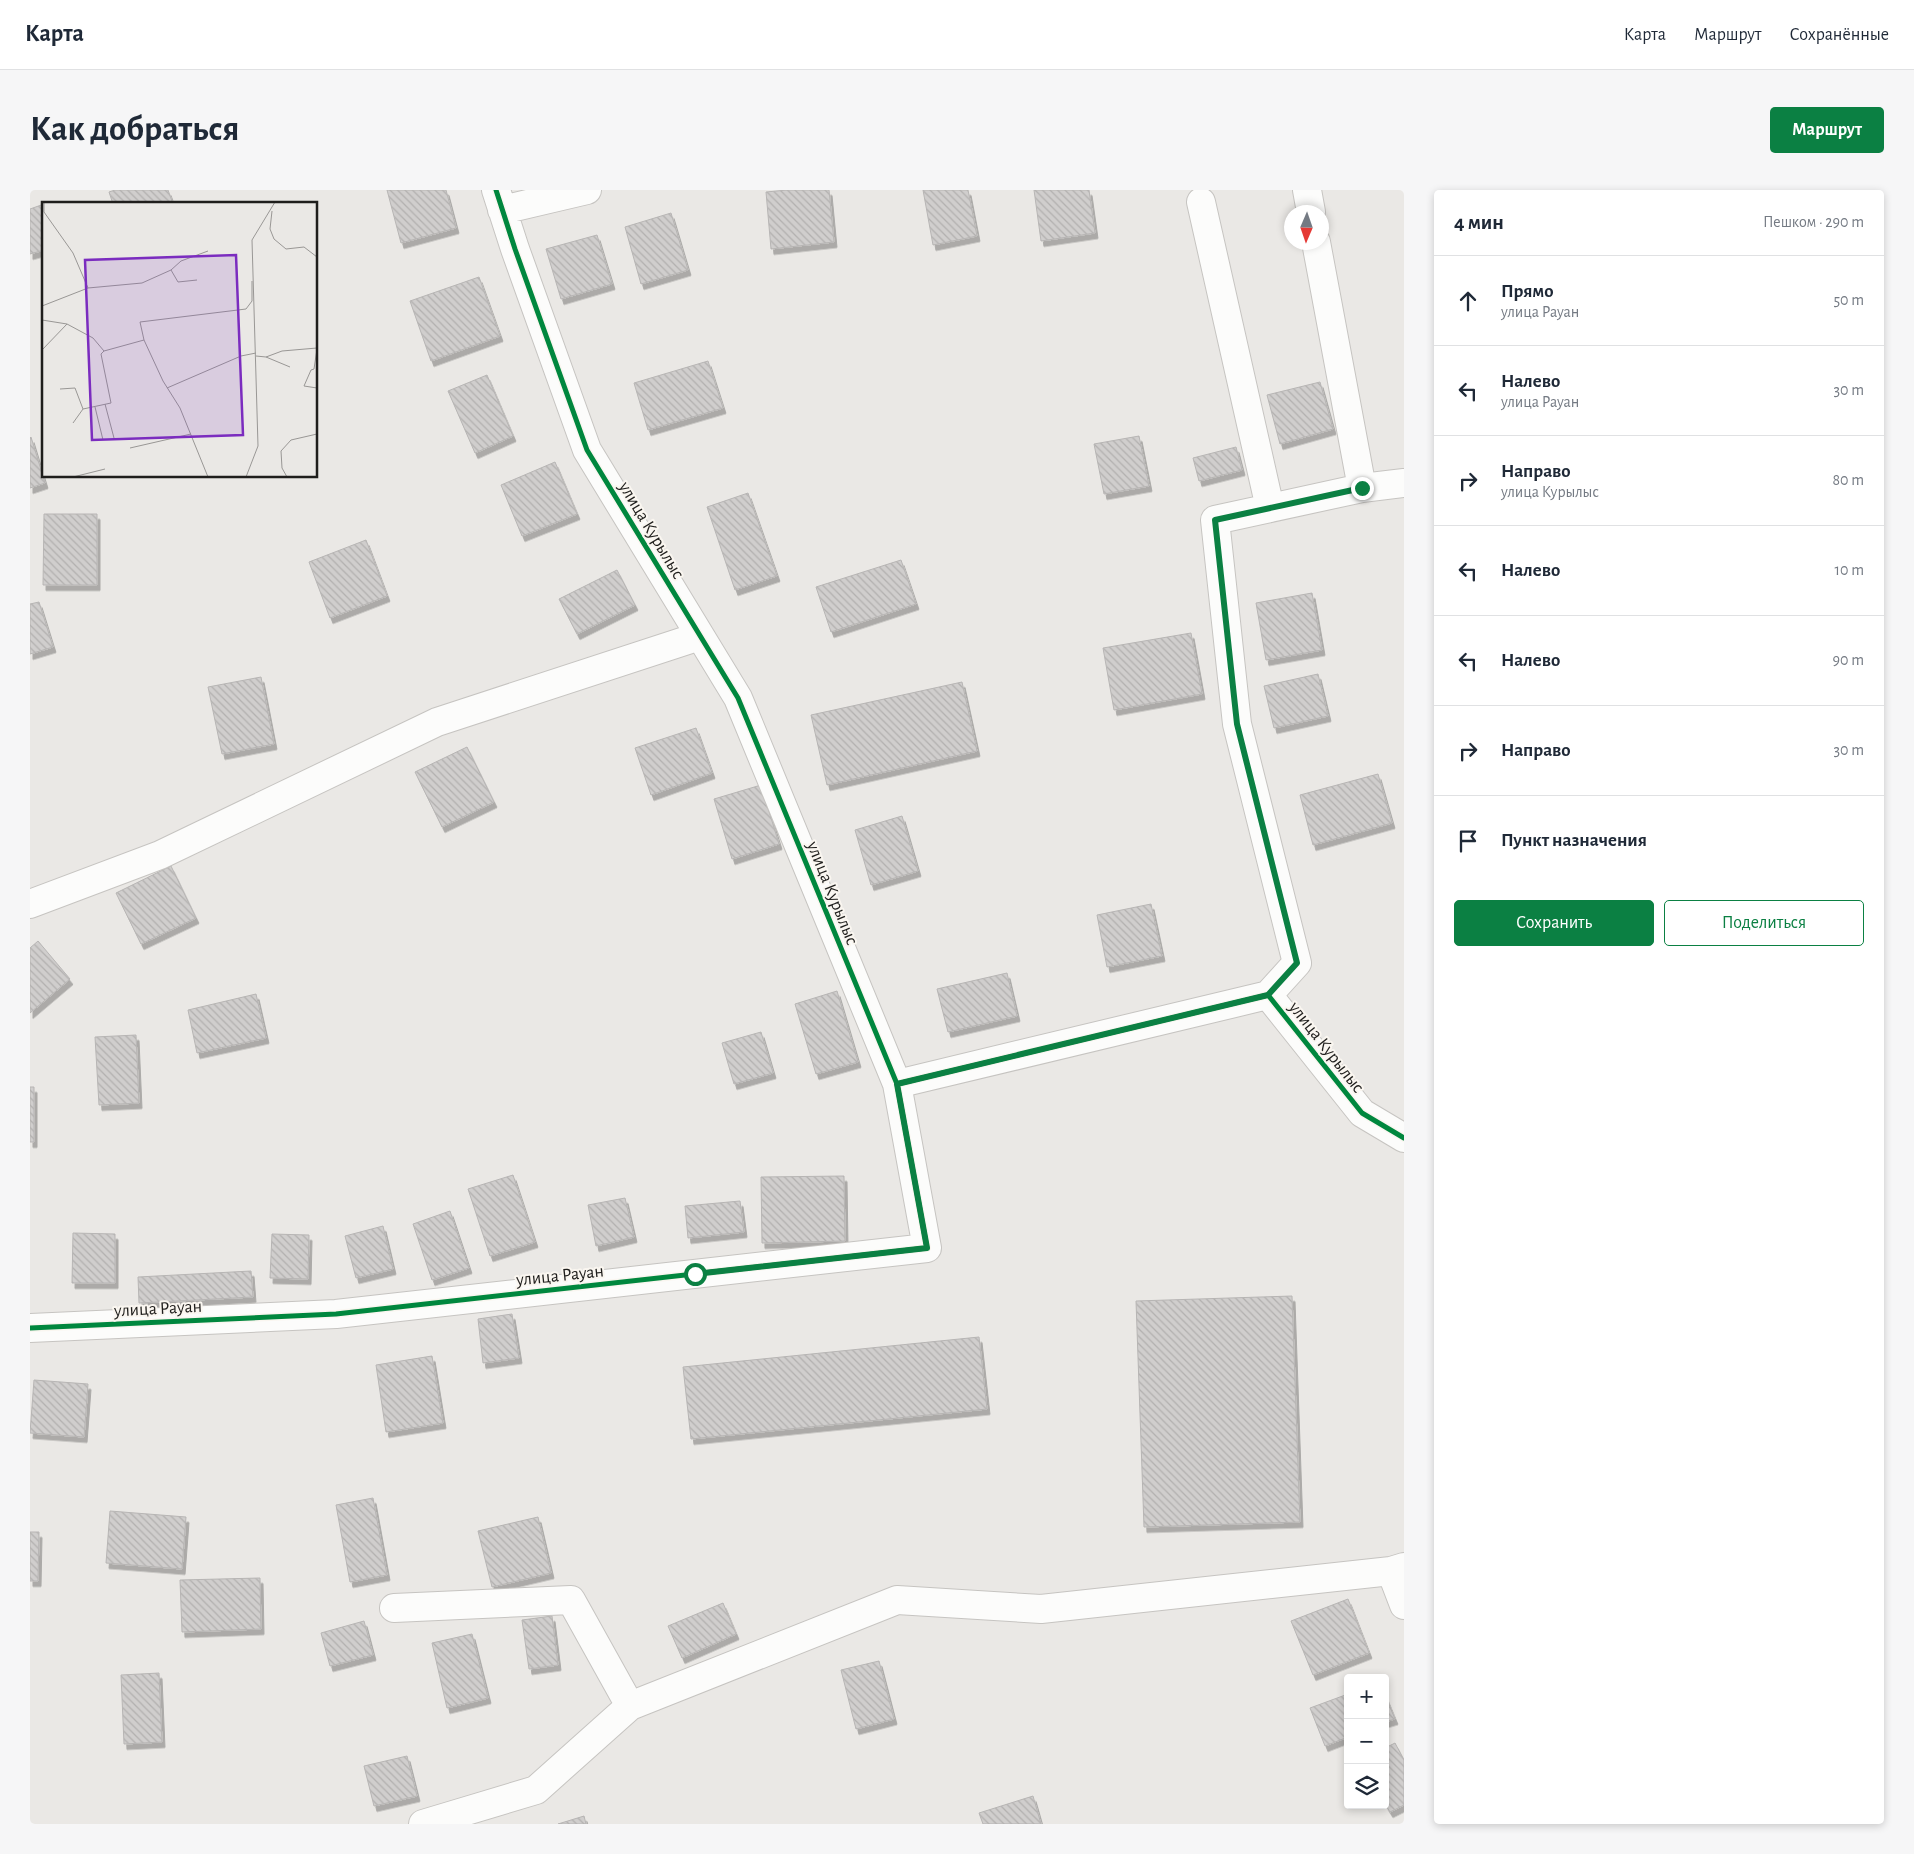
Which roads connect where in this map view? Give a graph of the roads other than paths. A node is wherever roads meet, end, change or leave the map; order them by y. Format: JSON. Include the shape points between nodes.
{"nodes":[{"id":1,"x":587,"y":190,"type":"edge"},
{"id":2,"x":1307,"y":190,"type":"edge"},
{"id":3,"x":499,"y":200,"type":"edge"},
{"id":4,"x":1202,"y":202,"type":"dead end"},
{"id":5,"x":1310,"y":205,"type":"edge"},
{"id":6,"x":1317,"y":250,"type":"edge"},
{"id":7,"x":1404,"y":483,"type":"edge"},
{"id":8,"x":1362,"y":488,"type":"junction"},
{"id":9,"x":1270,"y":508,"type":"junction"},
{"id":10,"x":700,"y":636,"type":"junction"},
{"id":11,"x":30,"y":904,"type":"edge"},
{"id":12,"x":1268,"y":995,"type":"junction"},
{"id":13,"x":897,"y":1084,"type":"junction"},
{"id":14,"x":1404,"y":1138,"type":"edge"},
{"id":15,"x":30,"y":1328,"type":"edge"},
{"id":16,"x":1397,"y":1569,"type":"edge"},
{"id":17,"x":1404,"y":1605,"type":"edge"},
{"id":18,"x":394,"y":1608,"type":"dead end"},
{"id":19,"x":630,"y":1706,"type":"junction"},
{"id":20,"x":423,"y":1824,"type":"edge"}],
"edges":[{"from":1,"to":3,"type":"street"},
{"from":2,"to":5,"type":"street"},
{"from":3,"to":10,"type":"street","name":"улица Курылыс","via":[[587,450]]},
{"from":4,"to":9,"type":"street"},
{"from":6,"to":8,"type":"street"},
{"from":7,"to":8,"type":"street"},
{"from":8,"to":9,"type":"street"},
{"from":9,"to":12,"type":"street","via":[[1215,520],[1237,724],[1297,963]]},
{"from":10,"to":11,"type":"street","via":[[437,722],[160,855]]},
{"from":10,"to":13,"type":"street","name":"улица Курылыс","via":[[738,698]]},
{"from":12,"to":13,"type":"street","name":"улица Курылыс"},
{"from":12,"to":14,"type":"street","name":"улица Курылыс","via":[[1362,1113]]},
{"from":13,"to":15,"type":"street","name":"улица Рауан","via":[[927,1248],[336,1314]]},
{"from":16,"to":17,"type":"street"},
{"from":16,"to":19,"type":"street","via":[[1041,1609],[897,1600]]},
{"from":18,"to":19,"type":"street","via":[[571,1600]]},
{"from":19,"to":20,"type":"street","via":[[536,1790]]}]}
